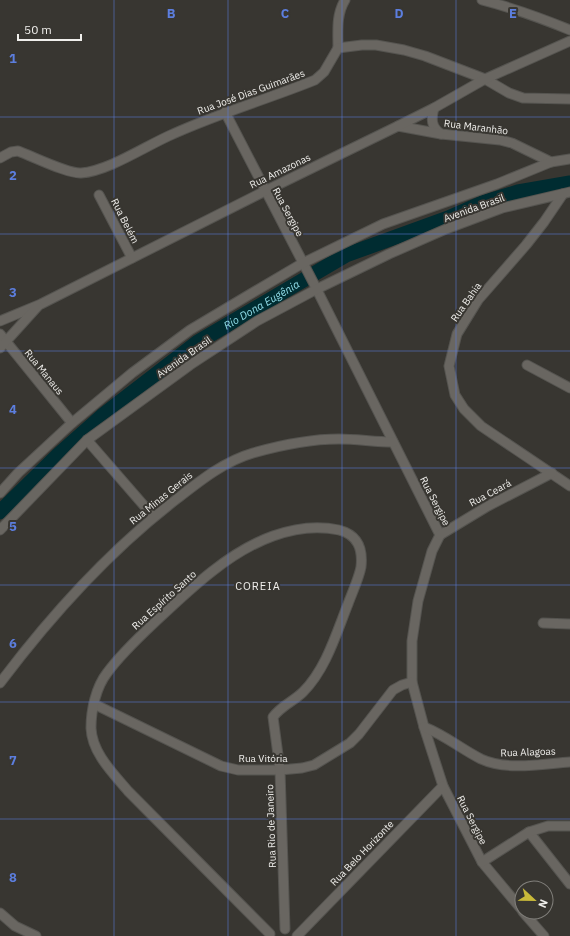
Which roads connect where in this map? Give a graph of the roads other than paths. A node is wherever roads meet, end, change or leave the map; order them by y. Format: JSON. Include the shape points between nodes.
{"nodes":[{"id":1,"x":345,"y":0,"type":"edge"},
{"id":2,"x":482,"y":0,"type":"edge"},
{"id":3,"x":570,"y":30,"type":"edge"},
{"id":4,"x":570,"y":41,"type":"edge"},
{"id":5,"x":338,"y":48,"type":"junction"},
{"id":6,"x":485,"y":79,"type":"junction"},
{"id":7,"x":570,"y":99,"type":"edge"},
{"id":8,"x":434,"y":108,"type":"junction"},
{"id":9,"x":225,"y":112,"type":"junction"},
{"id":10,"x":398,"y":126,"type":"junction"},
{"id":11,"x":441,"y":134,"type":"junction"},
{"id":12,"x":0,"y":158,"type":"edge"},
{"id":13,"x":570,"y":159,"type":"edge"},
{"id":14,"x":552,"y":162,"type":"junction"},
{"id":15,"x":265,"y":191,"type":"junction"},
{"id":16,"x":567,"y":193,"type":"edge"},
{"id":17,"x":99,"y":195,"type":"dead end"},
{"id":18,"x":132,"y":258,"type":"junction"},
{"id":19,"x":304,"y":265,"type":"junction"},
{"id":20,"x":315,"y":286,"type":"junction"},
{"id":21,"x":41,"y":304,"type":"junction"},
{"id":22,"x":0,"y":322,"type":"edge"},
{"id":23,"x":0,"y":334,"type":"edge"},
{"id":24,"x":3,"y":345,"type":"edge"},
{"id":25,"x":527,"y":366,"type":"dead end"},
{"id":26,"x":570,"y":388,"type":"edge"},
{"id":27,"x":72,"y":423,"type":"junction"},
{"id":28,"x":87,"y":440,"type":"junction"},
{"id":29,"x":394,"y":442,"type":"junction"},
{"id":30,"x":552,"y":473,"type":"junction"},
{"id":31,"x":570,"y":486,"type":"edge"},
{"id":32,"x":0,"y":493,"type":"edge"},
{"id":33,"x":153,"y":516,"type":"junction"},
{"id":34,"x":0,"y":530,"type":"edge"},
{"id":35,"x":440,"y":535,"type":"junction"},
{"id":36,"x":543,"y":623,"type":"dead end"},
{"id":37,"x":570,"y":624,"type":"edge"},
{"id":38,"x":412,"y":682,"type":"junction"},
{"id":39,"x":0,"y":683,"type":"edge"},
{"id":40,"x":94,"y":704,"type":"junction"},
{"id":41,"x":273,"y":723,"type":"joint"},
{"id":42,"x":424,"y":727,"type":"junction"},
{"id":43,"x":570,"y":762,"type":"edge"},
{"id":44,"x":280,"y":770,"type":"junction"},
{"id":45,"x":442,"y":786,"type":"junction"},
{"id":46,"x":570,"y":826,"type":"edge"},
{"id":47,"x":528,"y":832,"type":"junction"},
{"id":48,"x":482,"y":862,"type":"junction"},
{"id":49,"x":570,"y":884,"type":"edge"},
{"id":50,"x":514,"y":900,"type":"edge"},
{"id":51,"x":0,"y":913,"type":"edge"},
{"id":52,"x":531,"y":920,"type":"edge"},
{"id":53,"x":285,"y":929,"type":"junction"},
{"id":54,"x":269,"y":935,"type":"edge"},
{"id":55,"x":36,"y":936,"type":"edge"},
{"id":56,"x":297,"y":936,"type":"edge"},
{"id":57,"x":544,"y":936,"type":"edge"}],
"edges":[{"from":1,"to":5,"type":"street","via":[[340,7],[338,20]]},
{"from":2,"to":3,"type":"street","via":[[536,16]]},
{"from":4,"to":6,"type":"street","name":"Rua Amazonas"},
{"from":5,"to":6,"type":"street","via":[[376,44],[432,58]]},
{"from":5,"to":9,"type":"street","name":"Rua José Dias Guimarães","via":[[324,72],[315,80]]},
{"from":6,"to":7,"type":"street","via":[[523,98]]},
{"from":6,"to":8,"type":"street","name":"Rua Amazonas"},
{"from":8,"to":10,"type":"street","name":"Rua Amazonas"},
{"from":8,"to":11,"type":"street","via":[[432,123]]},
{"from":9,"to":12,"type":"street","name":"Rua José Dias Guimarães","via":[[94,171],[79,173],[65,170],[18,151]]},
{"from":9,"to":15,"type":"street","name":"Rua Sergipe"},
{"from":10,"to":11,"type":"street","name":"Rua Maranhão"},
{"from":10,"to":15,"type":"street","name":"Rua Amazonas"},
{"from":11,"to":14,"type":"street","name":"Rua Maranhão","via":[[512,143]]},
{"from":13,"to":14,"type":"street"},
{"from":14,"to":19,"type":"street","name":"Avenida Brasil","via":[[498,184],[383,224]]},
{"from":15,"to":18,"type":"street","name":"Rua Amazonas"},
{"from":15,"to":19,"type":"street","name":"Rua Sergipe"},
{"from":16,"to":20,"type":"street","name":"Avenida Brasil","via":[[502,208],[446,229]]},
{"from":16,"to":30,"type":"street","name":"Rua Bahia","via":[[478,300],[457,334],[449,366],[455,395],[464,410],[481,426]]},
{"from":17,"to":18,"type":"street","name":"Rua Belém"},
{"from":18,"to":21,"type":"street","name":"Rua Amazonas"},
{"from":19,"to":20,"type":"street","name":"Rua Sergipe"},
{"from":19,"to":27,"type":"street","name":"Avenida Brasil","via":[[190,330],[132,373]]},
{"from":20,"to":28,"type":"street","name":"Avenida Brasil","via":[[190,365]]},
{"from":20,"to":29,"type":"street","name":"Rua Sergipe"},
{"from":21,"to":22,"type":"street","name":"Rua Amazonas"},
{"from":21,"to":24,"type":"street"},
{"from":23,"to":24,"type":"street","name":"Rua Manaus"},
{"from":24,"to":27,"type":"street","name":"Rua Manaus"},
{"from":25,"to":26,"type":"street"},
{"from":27,"to":32,"type":"street","name":"Avenida Brasil"},
{"from":28,"to":33,"type":"street"},
{"from":28,"to":34,"type":"street","name":"Avenida Brasil"},
{"from":29,"to":33,"type":"street","name":"Rua Minas Gerais","via":[[313,440],[251,453],[224,465]]},
{"from":29,"to":35,"type":"street","name":"Rua Sergipe"},
{"from":30,"to":31,"type":"street","name":"Rua Bahia"},
{"from":30,"to":35,"type":"street","name":"Rua Ceará","via":[[488,506]]},
{"from":33,"to":39,"type":"street","name":"Rua Minas Gerais","via":[[107,558],[54,615]]},
{"from":35,"to":38,"type":"street","name":"Rua Sergipe","via":[[432,551],[418,601],[412,641]]},
{"from":36,"to":37,"type":"street"},
{"from":38,"to":42,"type":"street","name":"Rua Sergipe"},
{"from":38,"to":44,"type":"street","name":"Rua Vitória","via":[[393,690],[350,743],[314,765]]},
{"from":40,"to":41,"type":"street","name":"Rua Espírito Santo","via":[[107,673],[138,639],[198,583],[231,558],[271,537],[299,528],[326,527],[346,532],[361,548],[361,568],[350,598],[328,655],[315,678],[302,693],[277,711]]},
{"from":40,"to":44,"type":"street","name":"Rua Vitória","via":[[221,766],[238,770]]},
{"from":40,"to":54,"type":"street","name":"Rua Espírito Santo","via":[[91,728],[94,744],[107,766]]},
{"from":41,"to":44,"type":"street","name":"Rua Rio de Janeiro"},
{"from":42,"to":43,"type":"street","name":"Rua Alagoas","via":[[496,764]]},
{"from":42,"to":45,"type":"street","name":"Rua Sergipe"},
{"from":44,"to":53,"type":"street","name":"Rua Rio de Janeiro"},
{"from":45,"to":48,"type":"street","name":"Rua Sergipe"},
{"from":45,"to":56,"type":"street","name":"Rua Belo Horizonte"},
{"from":46,"to":47,"type":"street","via":[[548,826]]},
{"from":47,"to":48,"type":"street"},
{"from":47,"to":49,"type":"street"},
{"from":48,"to":50,"type":"street","name":"Rua Sergipe"},
{"from":51,"to":55,"type":"street","via":[[15,926]]},
{"from":52,"to":57,"type":"street","name":"Rua Sergipe"},
{"from":53,"to":54,"type":"street"},
{"from":53,"to":56,"type":"street"}]}
